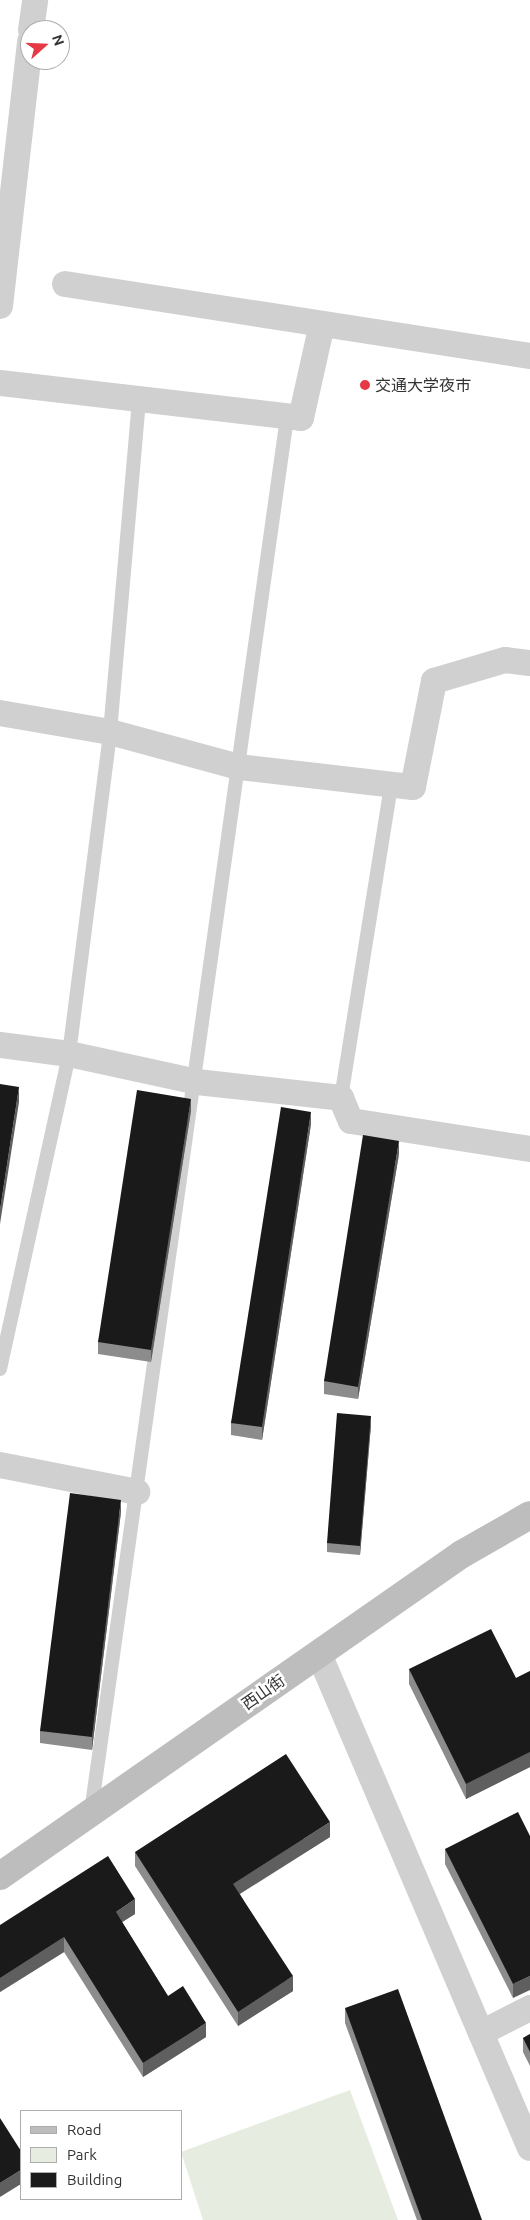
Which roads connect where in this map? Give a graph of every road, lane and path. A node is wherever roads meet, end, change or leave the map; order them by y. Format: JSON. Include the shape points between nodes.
{"nodes":[{"id":1,"x":35,"y":0,"type":"edge"},
{"id":2,"x":32,"y":20,"type":"edge"},
{"id":3,"x":27,"y":70,"type":"edge"},
{"id":4,"x":65,"y":284,"type":"dead end"},
{"id":5,"x":0,"y":306,"type":"edge"},
{"id":6,"x":322,"y":324,"type":"junction"},
{"id":7,"x":530,"y":356,"type":"edge"},
{"id":8,"x":0,"y":384,"type":"edge"},
{"id":9,"x":140,"y":400,"type":"junction"},
{"id":10,"x":286,"y":417,"type":"junction"},
{"id":11,"x":530,"y":663,"type":"edge"},
{"id":12,"x":0,"y":713,"type":"edge"},
{"id":13,"x":110,"y":732,"type":"junction"},
{"id":14,"x":239,"y":767,"type":"junction"},
{"id":15,"x":391,"y":785,"type":"junction"},
{"id":16,"x":0,"y":1045,"type":"edge"},
{"id":17,"x":69,"y":1054,"type":"junction"},
{"id":18,"x":197,"y":1082,"type":"junction"},
{"id":19,"x":341,"y":1098,"type":"junction"},
{"id":20,"x":530,"y":1148,"type":"edge"},
{"id":21,"x":0,"y":1369,"type":"edge"},
{"id":22,"x":0,"y":1465,"type":"edge"},
{"id":23,"x":137,"y":1492,"type":"junction"},
{"id":24,"x":530,"y":1515,"type":"edge"},
{"id":25,"x":319,"y":1654,"type":"junction"},
{"id":26,"x":91,"y":1812,"type":"junction"},
{"id":27,"x":0,"y":1876,"type":"edge"},
{"id":28,"x":530,"y":2008,"type":"edge"},
{"id":29,"x":481,"y":2033,"type":"junction"},
{"id":30,"x":530,"y":2148,"type":"edge"}],
"edges":[{"from":1,"to":2,"type":"street"},
{"from":3,"to":5,"type":"street"},
{"from":4,"to":6,"type":"street"},
{"from":6,"to":7,"type":"street"},
{"from":6,"to":10,"type":"street","via":[[301,418]]},
{"from":8,"to":9,"type":"street"},
{"from":9,"to":10,"type":"street"},
{"from":9,"to":13,"type":"lane"},
{"from":10,"to":14,"type":"lane"},
{"from":11,"to":15,"type":"street","via":[[505,660],[434,681],[413,787]]},
{"from":12,"to":13,"type":"street"},
{"from":13,"to":14,"type":"street"},
{"from":13,"to":17,"type":"lane"},
{"from":14,"to":15,"type":"street"},
{"from":14,"to":18,"type":"lane"},
{"from":15,"to":19,"type":"lane"},
{"from":16,"to":17,"type":"street"},
{"from":17,"to":18,"type":"street"},
{"from":17,"to":21,"type":"lane"},
{"from":18,"to":19,"type":"street"},
{"from":18,"to":23,"type":"lane"},
{"from":19,"to":20,"type":"street","via":[[351,1121]]},
{"from":22,"to":23,"type":"street"},
{"from":23,"to":26,"type":"lane"},
{"from":24,"to":25,"type":"street","name":"西山街","via":[[462,1554]]},
{"from":25,"to":26,"type":"street","name":"西山街"},
{"from":25,"to":29,"type":"street"},
{"from":26,"to":27,"type":"street","name":"西山街"},
{"from":28,"to":29,"type":"street"},
{"from":29,"to":30,"type":"street"}]}
